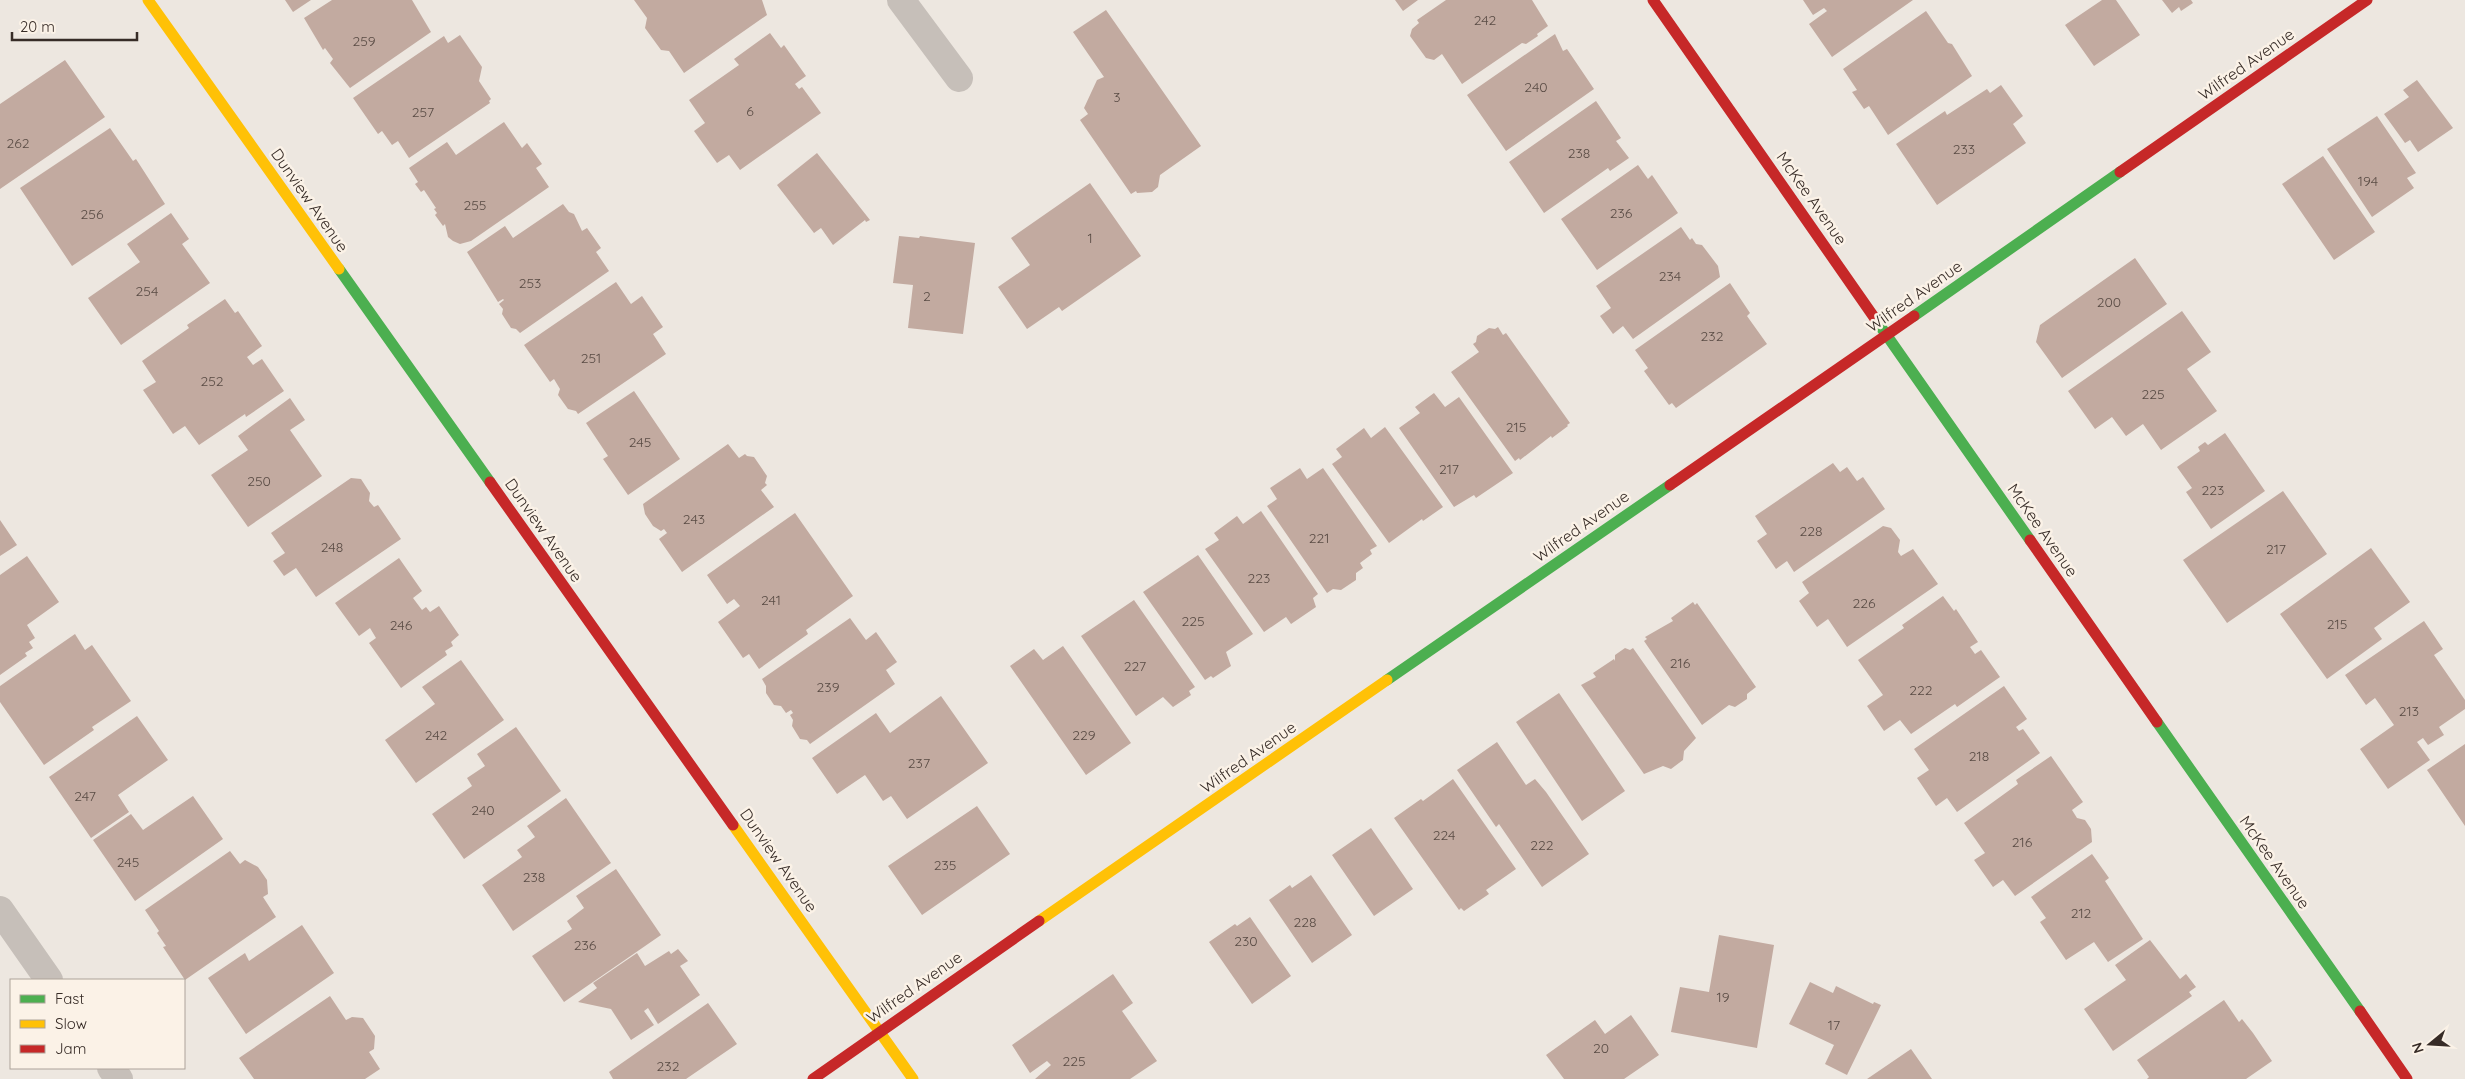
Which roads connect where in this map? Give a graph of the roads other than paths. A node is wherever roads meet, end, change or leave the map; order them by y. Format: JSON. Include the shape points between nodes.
{"nodes":[{"id":1,"x":148,"y":0,"type":"edge"},
{"id":2,"x":901,"y":0,"type":"edge"},
{"id":3,"x":1654,"y":0,"type":"edge"},
{"id":4,"x":2367,"y":0,"type":"edge"},
{"id":5,"x":959,"y":78,"type":"dead end"},
{"id":6,"x":1886,"y":335,"type":"junction"},
{"id":7,"x":0,"y":910,"type":"edge"},
{"id":8,"x":48,"y":979,"type":"edge"},
{"id":9,"x":880,"y":1030,"type":"junction"},
{"id":10,"x":813,"y":1079,"type":"edge"},
{"id":11,"x":913,"y":1079,"type":"edge"},
{"id":12,"x":2407,"y":1079,"type":"edge"}],
"edges":[{"from":1,"to":9,"type":"street","name":"Dunview Avenue"},
{"from":2,"to":5,"type":"street"},
{"from":3,"to":6,"type":"street","name":"McKee Avenue"},
{"from":4,"to":6,"type":"street","name":"Wilfred Avenue"},
{"from":6,"to":9,"type":"street","name":"Wilfred Avenue"},
{"from":6,"to":12,"type":"street","name":"McKee Avenue"},
{"from":7,"to":8,"type":"street"},
{"from":9,"to":10,"type":"street","name":"Wilfred Avenue"},
{"from":9,"to":11,"type":"street","name":"Dunview Avenue"}]}
